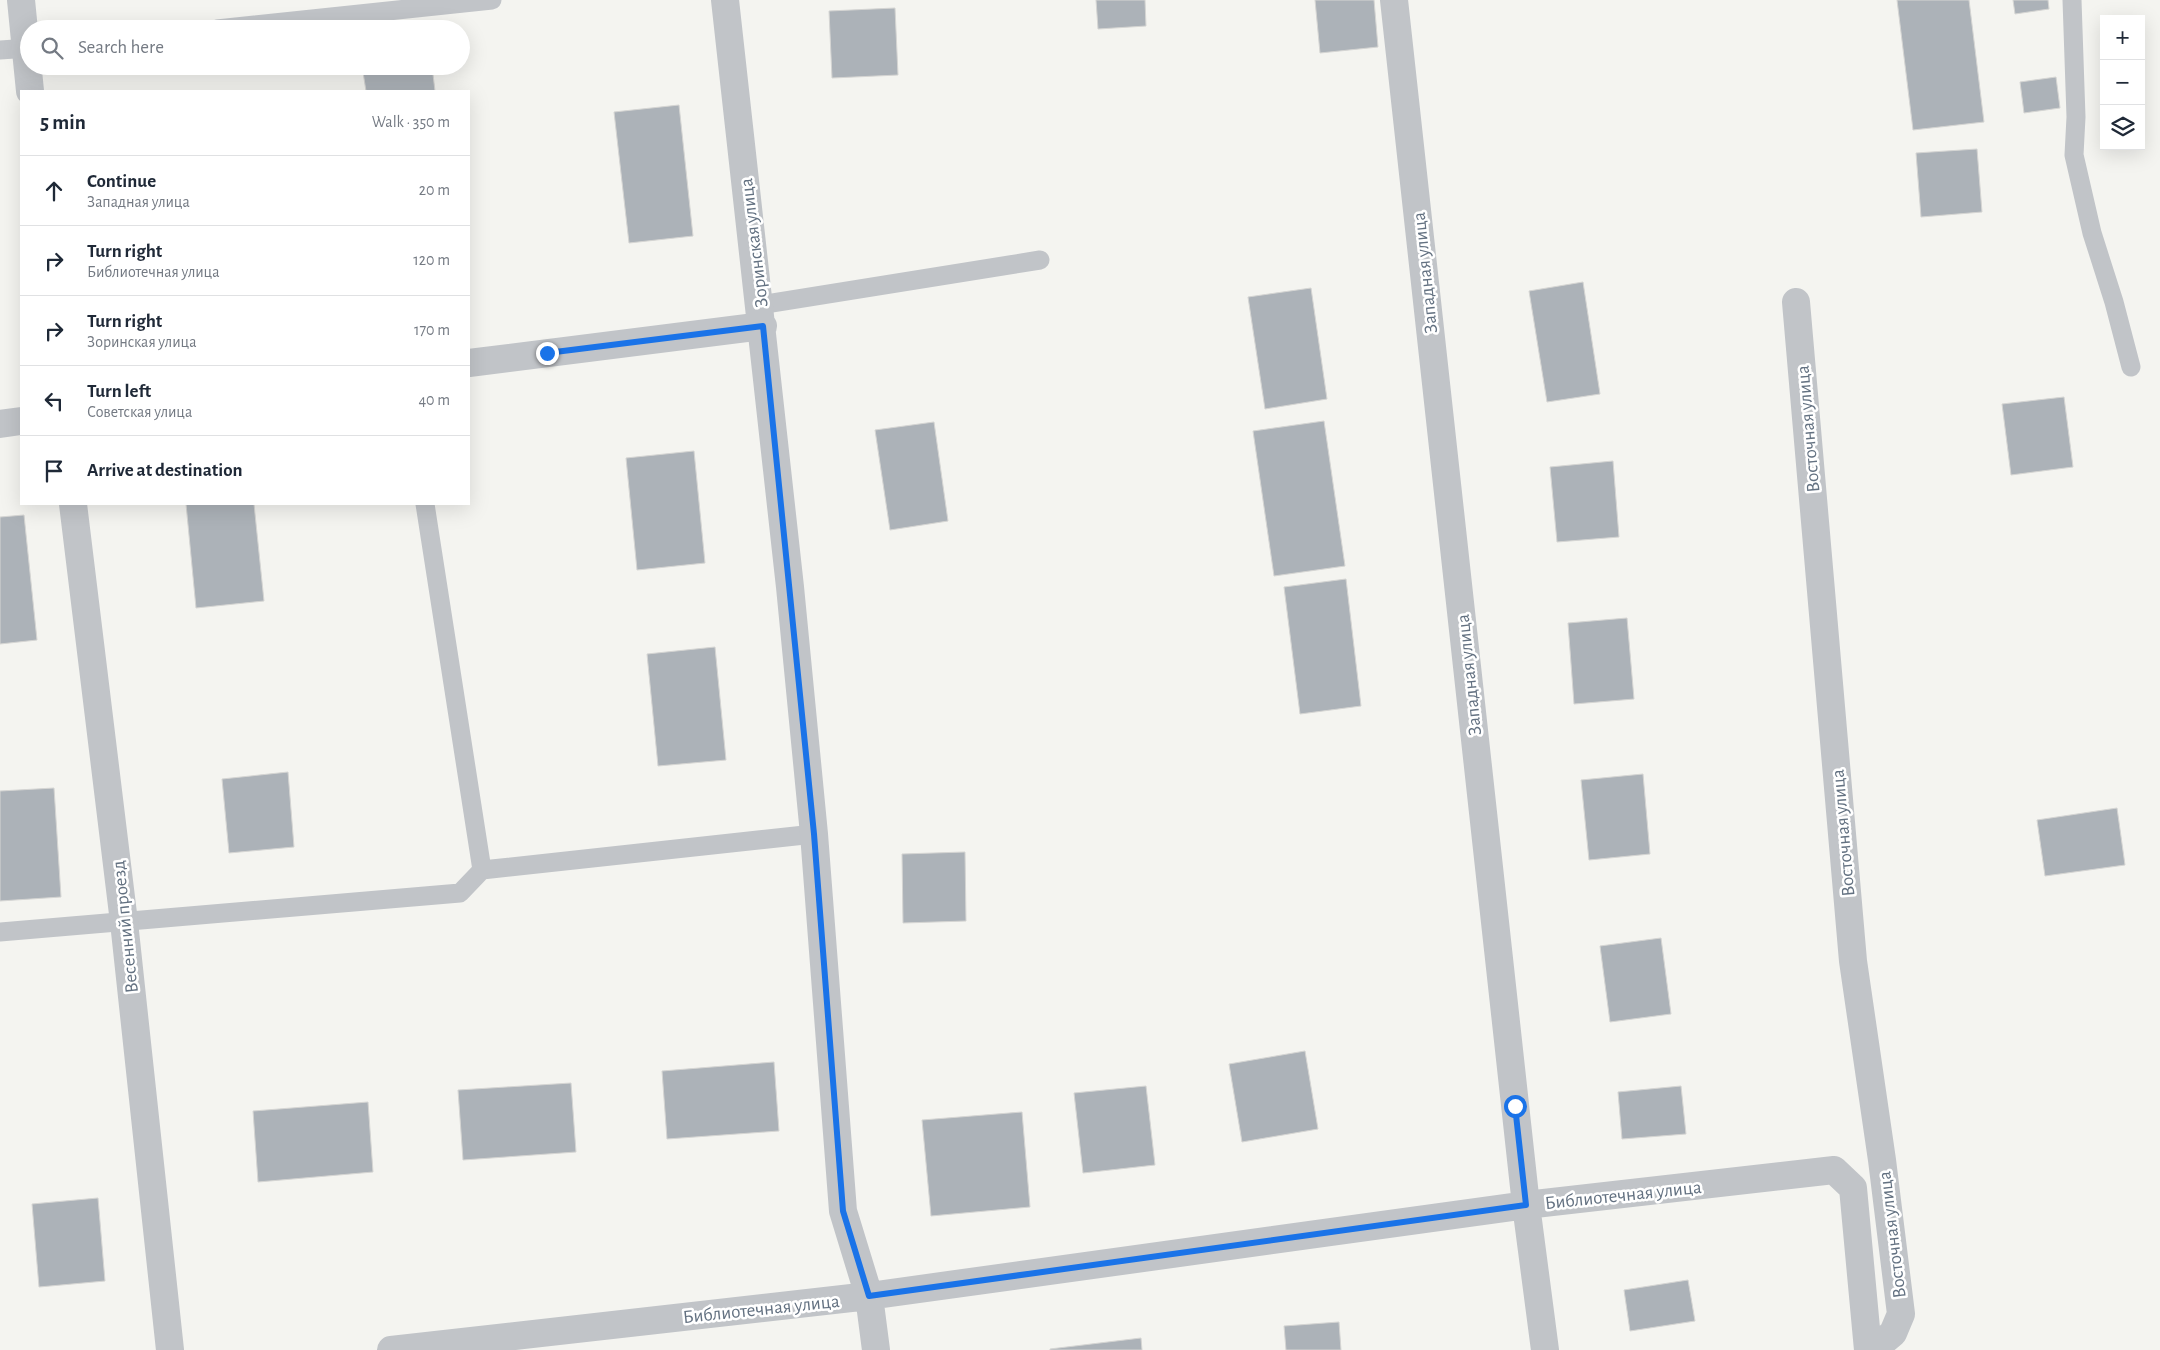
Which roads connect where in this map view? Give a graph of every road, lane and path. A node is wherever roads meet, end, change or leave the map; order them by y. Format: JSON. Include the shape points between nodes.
{"nodes":[{"id":1,"x":21,"y":0,"type":"edge"},
{"id":2,"x":492,"y":0,"type":"edge"},
{"id":3,"x":725,"y":0,"type":"edge"},
{"id":4,"x":1394,"y":0,"type":"edge"},
{"id":5,"x":2072,"y":0,"type":"edge"},
{"id":6,"x":302,"y":20,"type":"edge"},
{"id":7,"x":18,"y":49,"type":"edge"},
{"id":8,"x":25,"y":75,"type":"edge"},
{"id":9,"x":30,"y":90,"type":"edge"},
{"id":10,"x":1040,"y":260,"type":"dead end"},
{"id":11,"x":1796,"y":302,"type":"dead end"},
{"id":12,"x":761,"y":315,"type":"junction"},
{"id":13,"x":470,"y":363,"type":"edge"},
{"id":14,"x":2131,"y":367,"type":"dead end"},
{"id":15,"x":20,"y":422,"type":"edge"},
{"id":16,"x":0,"y":424,"type":"edge"},
{"id":17,"x":73,"y":505,"type":"edge"},
{"id":18,"x":425,"y":505,"type":"edge"},
{"id":19,"x":814,"y":834,"type":"junction"},
{"id":20,"x":482,"y":870,"type":"junction"},
{"id":21,"x":124,"y":922,"type":"junction"},
{"id":22,"x":0,"y":932,"type":"edge"},
{"id":23,"x":1526,"y":1205,"type":"junction"},
{"id":24,"x":869,"y":1296,"type":"junction"},
{"id":25,"x":170,"y":1350,"type":"edge"},
{"id":26,"x":392,"y":1350,"type":"edge"},
{"id":27,"x":876,"y":1350,"type":"edge"},
{"id":28,"x":1545,"y":1350,"type":"edge"},
{"id":29,"x":1868,"y":1350,"type":"edge"},
{"id":30,"x":1872,"y":1350,"type":"edge"}],
"edges":[{"from":1,"to":7,"type":"street"},
{"from":2,"to":6,"type":"lane"},
{"from":3,"to":12,"type":"street","name":"Зоринская улица"},
{"from":4,"to":23,"type":"street","name":"Западная улица"},
{"from":5,"to":14,"type":"lane","via":[[2076,116],[2074,155],[2092,233]]},
{"from":8,"to":9,"type":"street"},
{"from":10,"to":12,"type":"lane"},
{"from":11,"to":30,"type":"street","name":"Восточная улица","via":[[1853,961],[1901,1314],[1894,1333]]},
{"from":12,"to":13,"type":"street"},
{"from":12,"to":19,"type":"street","name":"Зоринская улица"},
{"from":15,"to":16,"type":"street"},
{"from":17,"to":21,"type":"street","name":"Весенний проезд"},
{"from":18,"to":20,"type":"lane"},
{"from":19,"to":20,"type":"lane"},
{"from":19,"to":24,"type":"street","name":"Зоринская улица","via":[[843,1211]]},
{"from":20,"to":21,"type":"lane","via":[[460,893]]},
{"from":21,"to":22,"type":"lane"},
{"from":21,"to":25,"type":"street","name":"Весенний проезд"},
{"from":23,"to":24,"type":"street","name":"Библиотечная улица"},
{"from":23,"to":28,"type":"street","name":"Западная улица"},
{"from":23,"to":29,"type":"street","name":"Библиотечная улица","via":[[1834,1170],[1853,1188]]},
{"from":24,"to":26,"type":"street","name":"Библиотечная улица"},
{"from":24,"to":27,"type":"street","name":"Зоринская улица"}]}
